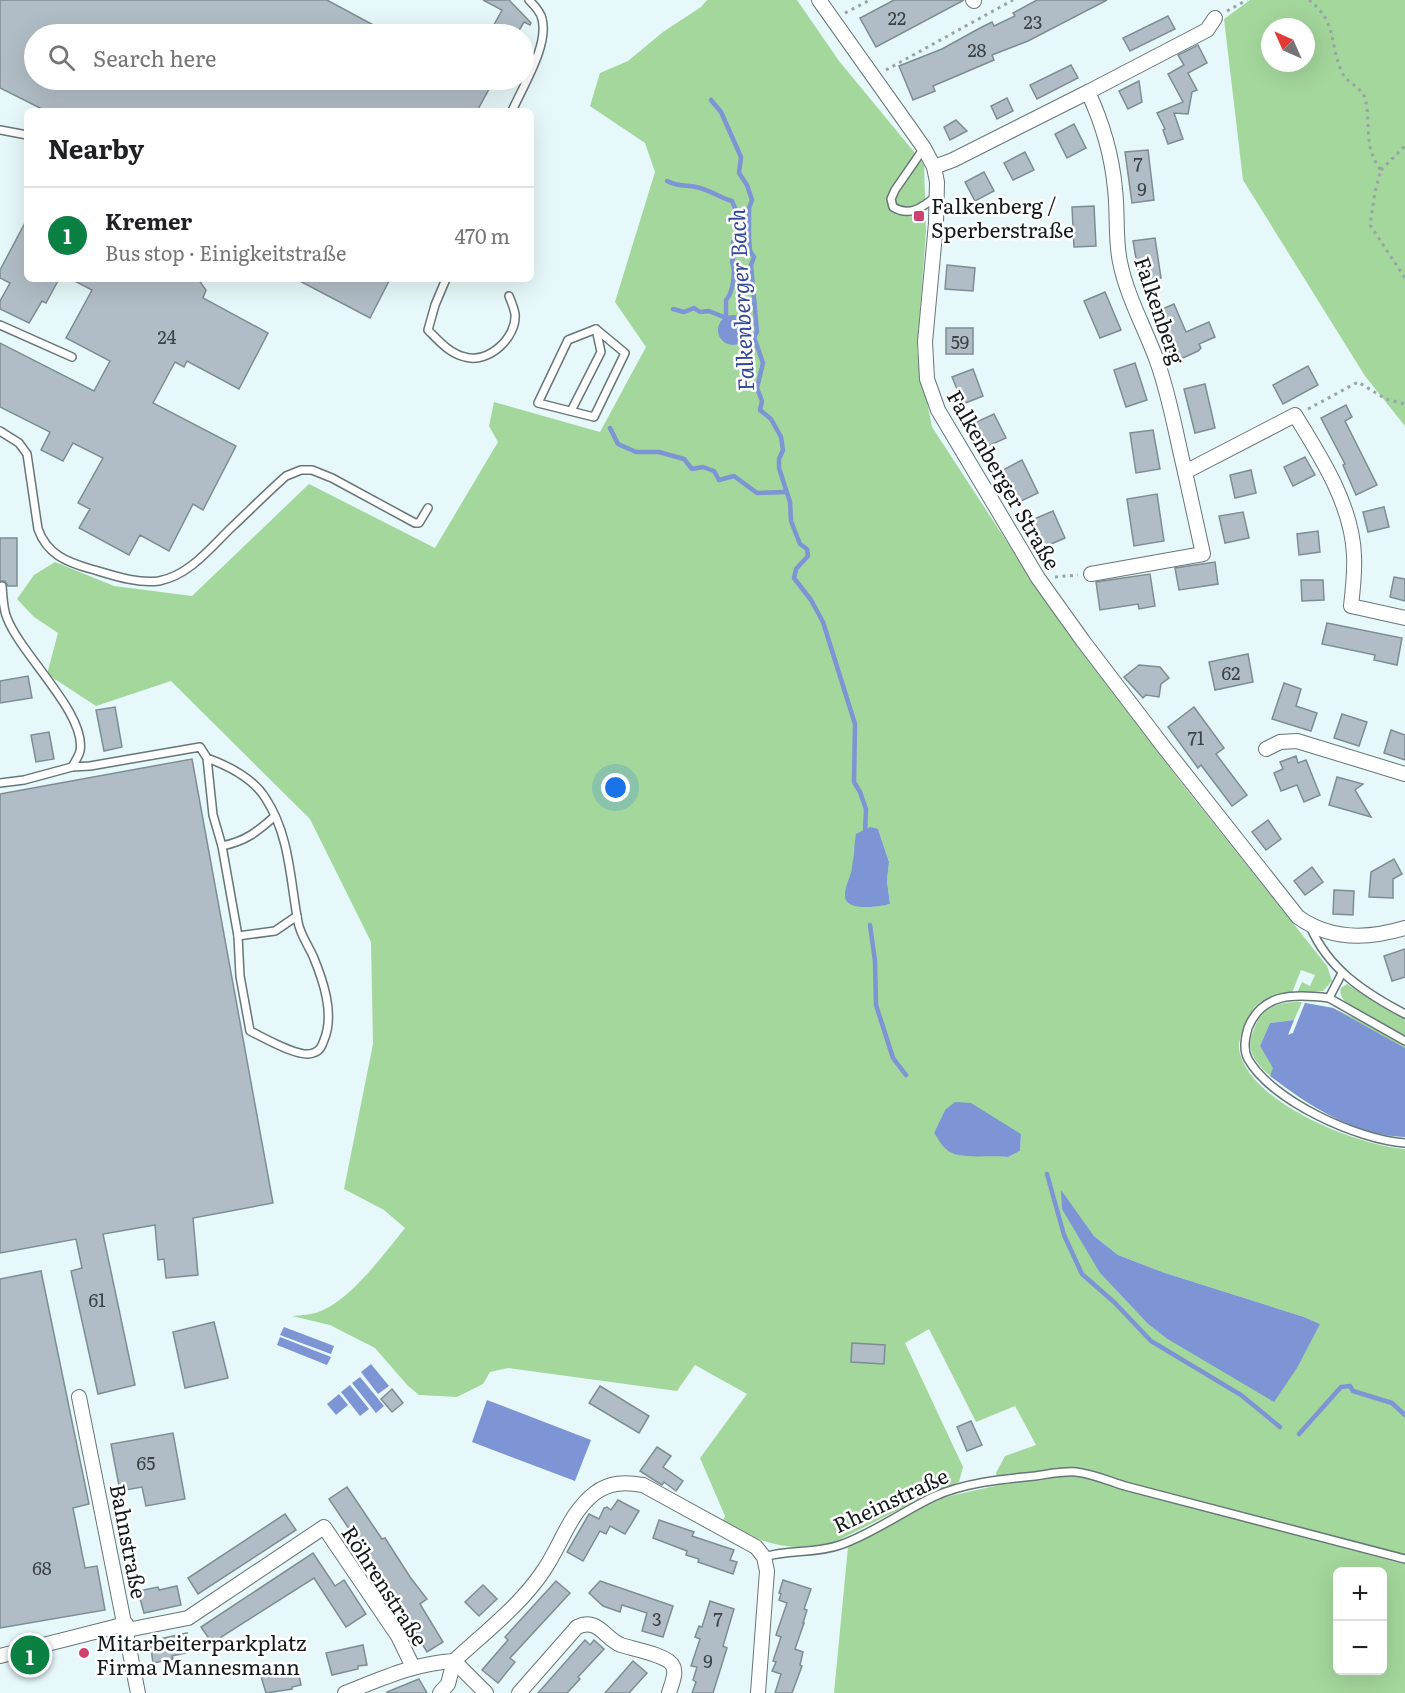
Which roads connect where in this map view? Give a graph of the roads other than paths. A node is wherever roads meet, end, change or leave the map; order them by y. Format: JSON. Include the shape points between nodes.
{"nodes":[{"id":1,"x":529,"y":0,"type":"edge"},
{"id":2,"x":819,"y":0,"type":"edge"},
{"id":3,"x":1215,"y":18,"type":"road end"},
{"id":4,"x":534,"y":61,"type":"edge"},
{"id":5,"x":521,"y":90,"type":"edge"},
{"id":6,"x":1088,"y":92,"type":"junction"},
{"id":7,"x":513,"y":108,"type":"edge"},
{"id":8,"x":0,"y":130,"type":"edge"},
{"id":9,"x":24,"y":134,"type":"edge"},
{"id":10,"x":924,"y":148,"type":"junction"},
{"id":11,"x":934,"y":167,"type":"junction"},
{"id":12,"x":937,"y":195,"type":"junction"},
{"id":13,"x":445,"y":282,"type":"edge"},
{"id":14,"x":509,"y":296,"type":"dead end"},
{"id":15,"x":0,"y":325,"type":"edge"},
{"id":16,"x":596,"y":329,"type":"junction"},
{"id":17,"x":72,"y":357,"type":"dead end"},
{"id":18,"x":571,"y":411,"type":"junction"},
{"id":19,"x":0,"y":431,"type":"edge"},
{"id":20,"x":1185,"y":472,"type":"junction"},
{"id":21,"x":428,"y":508,"type":"dead end"},
{"id":22,"x":1091,"y":574,"type":"road end"},
{"id":23,"x":2,"y":586,"type":"dead end"},
{"id":24,"x":1405,"y":618,"type":"edge"},
{"id":25,"x":1266,"y":748,"type":"dead end"},
{"id":26,"x":207,"y":758,"type":"junction"},
{"id":27,"x":72,"y":767,"type":"junction"},
{"id":28,"x":1405,"y":774,"type":"edge"},
{"id":29,"x":0,"y":783,"type":"edge"},
{"id":30,"x":275,"y":816,"type":"junction"},
{"id":31,"x":222,"y":846,"type":"junction"},
{"id":32,"x":297,"y":916,"type":"junction"},
{"id":33,"x":1310,"y":924,"type":"junction"},
{"id":34,"x":1405,"y":928,"type":"edge"},
{"id":35,"x":238,"y":936,"type":"junction"},
{"id":36,"x":1342,"y":973,"type":"junction"},
{"id":37,"x":1329,"y":998,"type":"junction"},
{"id":38,"x":1405,"y":1014,"type":"edge"},
{"id":39,"x":1405,"y":1041,"type":"edge"},
{"id":40,"x":1405,"y":1143,"type":"edge"},
{"id":41,"x":79,"y":1397,"type":"dead end"},
{"id":42,"x":764,"y":1557,"type":"junction"},
{"id":43,"x":1405,"y":1559,"type":"edge"},
{"id":44,"x":126,"y":1627,"type":"junction"},
{"id":45,"x":0,"y":1656,"type":"edge"},
{"id":46,"x":454,"y":1661,"type":"junction"},
{"id":47,"x":413,"y":1667,"type":"junction"},
{"id":48,"x":138,"y":1693,"type":"edge"},
{"id":49,"x":345,"y":1693,"type":"edge"},
{"id":50,"x":440,"y":1693,"type":"edge"},
{"id":51,"x":486,"y":1693,"type":"edge"},
{"id":52,"x":519,"y":1693,"type":"edge"},
{"id":53,"x":669,"y":1693,"type":"edge"},
{"id":54,"x":758,"y":1693,"type":"edge"}],
"edges":[{"from":1,"to":4,"type":"lane","via":[[542,16],[544,33]]},
{"from":2,"to":10,"type":"street","name":"Falkenberger Straße"},
{"from":3,"to":6,"type":"street","via":[[1207,30]]},
{"from":5,"to":7,"type":"lane"},
{"from":6,"to":11,"type":"street"},
{"from":6,"to":20,"type":"street","name":"Falkenberg","via":[[1111,162],[1119,261],[1167,392]]},
{"from":8,"to":9,"type":"lane"},
{"from":10,"to":11,"type":"street","name":"Falkenberger Straße"},
{"from":10,"to":12,"type":"lane","via":[[895,190],[893,207],[900,212],[913,211]]},
{"from":11,"to":12,"type":"street","name":"Falkenberger Straße"},
{"from":12,"to":33,"type":"street","name":"Falkenberger Straße","via":[[924,342],[927,379],[938,410],[1038,578],[1090,651],[1283,901]]},
{"from":13,"to":14,"type":"lane","via":[[428,330],[444,346],[466,358],[482,358],[498,349],[513,327],[515,313]]},
{"from":15,"to":17,"type":"lane"},
{"from":16,"to":18,"type":"lane","via":[[601,352]]},
{"from":16,"to":18,"type":"lane","via":[[625,353],[594,417]]},
{"from":16,"to":18,"type":"lane","via":[[568,340],[538,403]]},
{"from":19,"to":21,"type":"lane","via":[[19,443],[27,454],[38,530],[50,551],[80,566],[124,578],[158,581],[181,573],[286,476],[301,470],[332,478],[415,522],[419,523]]},
{"from":20,"to":22,"type":"street","name":"Falkenberg","via":[[1203,554]]},
{"from":20,"to":24,"type":"street","via":[[1295,415],[1333,482],[1345,512],[1354,554],[1351,606]]},
{"from":23,"to":27,"type":"lane","via":[[6,617],[64,702],[77,729],[80,751]]},
{"from":25,"to":28,"type":"street","via":[[1297,741]]},
{"from":26,"to":27,"type":"lane","via":[[200,747]]},
{"from":26,"to":30,"type":"lane","via":[[224,764],[260,790]]},
{"from":26,"to":31,"type":"lane","via":[[213,815]]},
{"from":27,"to":29,"type":"lane"},
{"from":30,"to":31,"type":"lane","via":[[255,834]]},
{"from":30,"to":32,"type":"lane","via":[[289,863]]},
{"from":31,"to":35,"type":"lane"},
{"from":32,"to":35,"type":"lane","via":[[275,931]]},
{"from":32,"to":35,"type":"lane","via":[[328,1007],[326,1035],[315,1053],[295,1052],[250,1030],[240,976]]},
{"from":33,"to":34,"type":"street","via":[[1352,936]]},
{"from":33,"to":36,"type":"lane","via":[[1316,940]]},
{"from":36,"to":37,"type":"lane"},
{"from":36,"to":38,"type":"lane"},
{"from":37,"to":39,"type":"lane"},
{"from":37,"to":40,"type":"lane","via":[[1281,998],[1267,1002],[1258,1009],[1246,1034],[1244,1049],[1249,1059],[1261,1076],[1329,1122],[1361,1134]]},
{"from":41,"to":44,"type":"street","name":"Bahnstraße"},
{"from":42,"to":43,"type":"lane","name":"Rheinstraße","via":[[843,1544],[935,1496],[958,1489],[991,1481],[1078,1472]]},
{"from":42,"to":46,"type":"street","via":[[756,1547],[643,1485],[609,1485],[581,1507],[532,1585]]},
{"from":42,"to":54,"type":"street","via":[[767,1571]]},
{"from":44,"to":45,"type":"street"},
{"from":44,"to":47,"type":"street","name":"Röhrenstraße","via":[[188,1618],[324,1527],[398,1636]]},
{"from":44,"to":48,"type":"street","name":"Bahnstraße"},
{"from":46,"to":47,"type":"street"},
{"from":46,"to":50,"type":"street","via":[[448,1684]]},
{"from":46,"to":51,"type":"street"},
{"from":47,"to":49,"type":"street"},
{"from":52,"to":53,"type":"street","via":[[577,1627],[587,1623],[616,1643],[671,1663],[674,1675]]}]}
